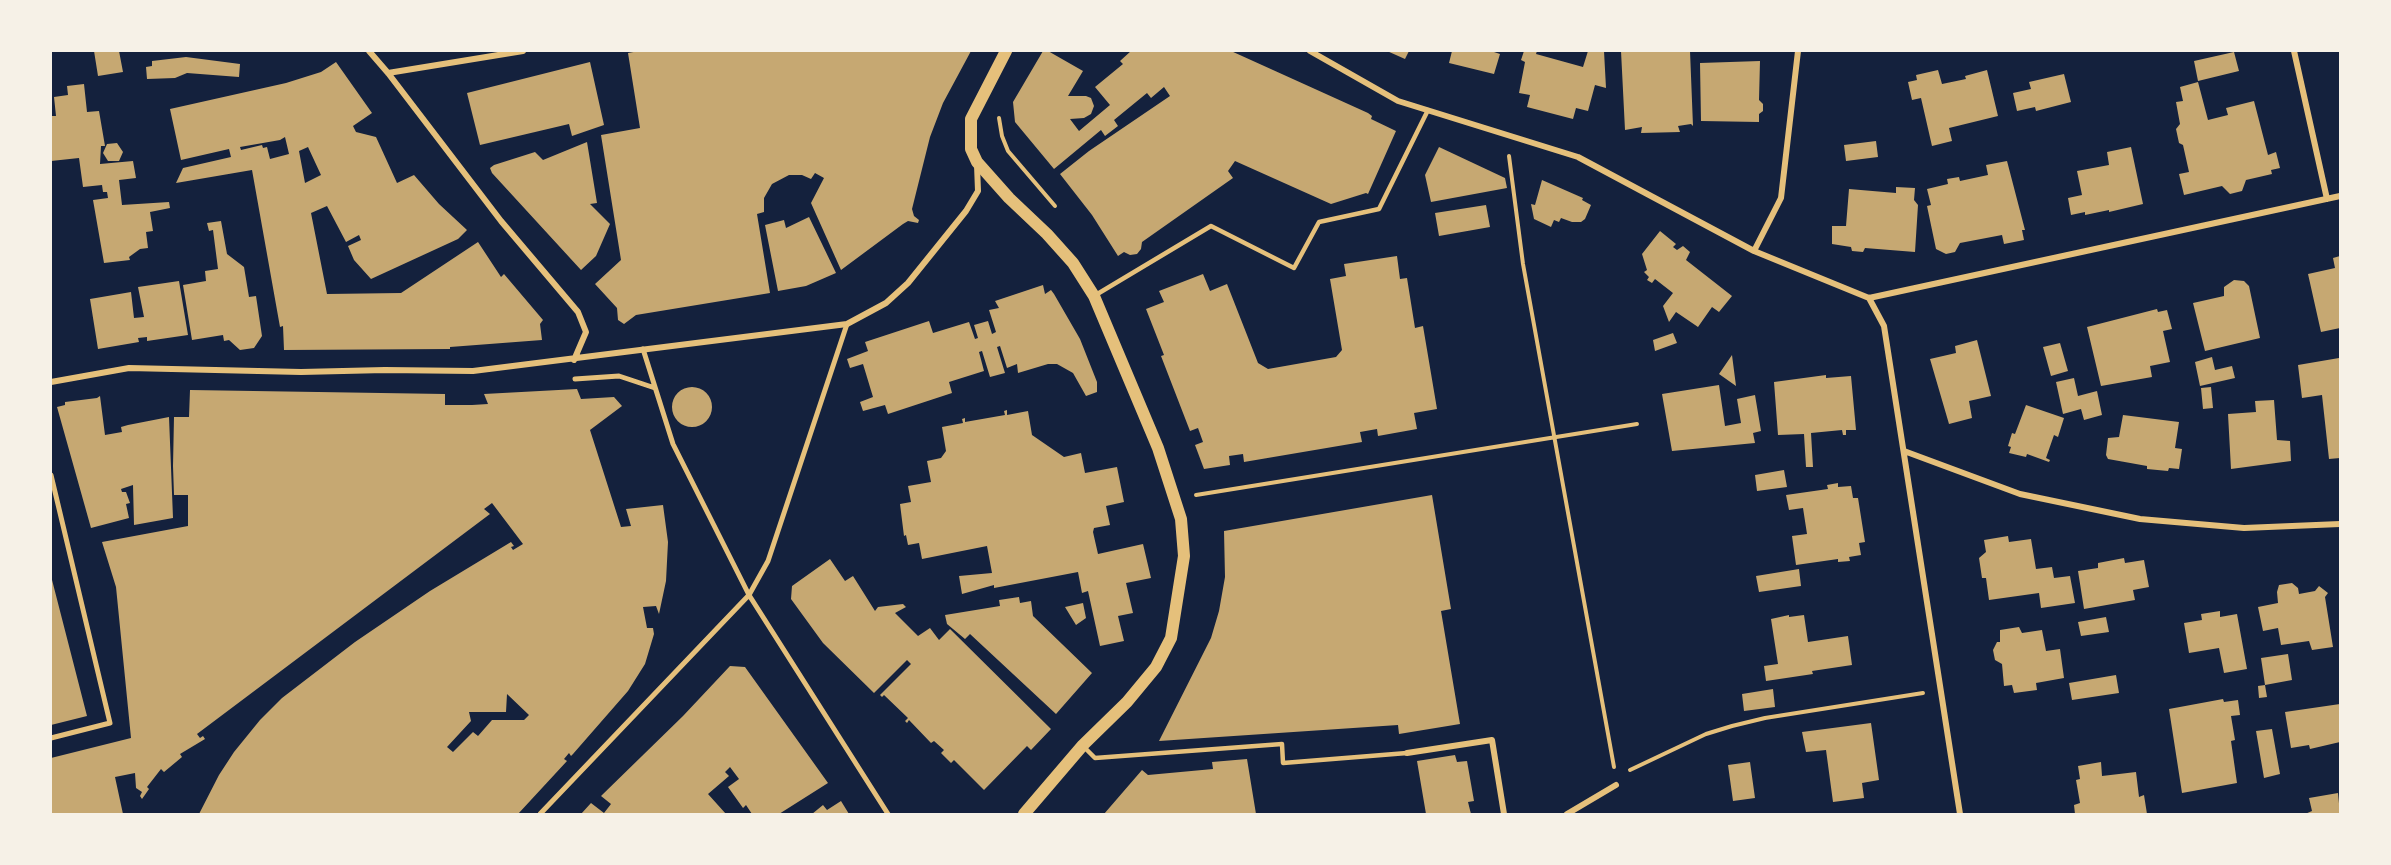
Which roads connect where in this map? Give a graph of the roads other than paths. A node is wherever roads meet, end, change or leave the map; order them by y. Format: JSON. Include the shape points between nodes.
{"nodes":[{"id":1,"x":369,"y":51,"type":"edge"},
{"id":2,"x":523,"y":51,"type":"edge"},
{"id":3,"x":1006,"y":51,"type":"edge"},
{"id":4,"x":1310,"y":51,"type":"edge"},
{"id":5,"x":1798,"y":51,"type":"edge"},
{"id":6,"x":2294,"y":51,"type":"edge"},
{"id":7,"x":388,"y":72,"type":"junction"},
{"id":8,"x":1428,"y":110,"type":"junction"},
{"id":9,"x":977,"y":162,"type":"junction"},
{"id":10,"x":2340,"y":196,"type":"edge"},
{"id":11,"x":2327,"y":199,"type":"junction"},
{"id":12,"x":1754,"y":251,"type":"junction"},
{"id":13,"x":1094,"y":296,"type":"junction"},
{"id":14,"x":1869,"y":298,"type":"junction"},
{"id":15,"x":847,"y":324,"type":"junction"},
{"id":16,"x":643,"y":349,"type":"junction"},
{"id":17,"x":574,"y":360,"type":"junction"},
{"id":18,"x":575,"y":379,"type":"dead end"},
{"id":19,"x":51,"y":382,"type":"edge"},
{"id":20,"x":655,"y":388,"type":"junction"},
{"id":21,"x":1904,"y":451,"type":"junction"},
{"id":22,"x":51,"y":476,"type":"edge"},
{"id":23,"x":2340,"y":524,"type":"edge"},
{"id":24,"x":749,"y":595,"type":"junction"},
{"id":25,"x":51,"y":738,"type":"edge"},
{"id":26,"x":1083,"y":746,"type":"junction"},
{"id":27,"x":1407,"y":753,"type":"joint"},
{"id":28,"x":1616,"y":784,"type":"dead end"},
{"id":29,"x":540,"y":814,"type":"edge"},
{"id":30,"x":888,"y":814,"type":"edge"},
{"id":31,"x":1024,"y":814,"type":"edge"},
{"id":32,"x":1503,"y":814,"type":"edge"},
{"id":33,"x":1567,"y":814,"type":"edge"},
{"id":34,"x":1960,"y":814,"type":"edge"}],
"edges":[{"from":1,"to":7,"type":"street"},
{"from":2,"to":7,"type":"street"},
{"from":3,"to":9,"type":"main road","via":[[971,118],[970,140]]},
{"from":4,"to":8,"type":"street","via":[[1398,101]]},
{"from":5,"to":12,"type":"street","via":[[1781,198]]},
{"from":6,"to":11,"type":"street"},
{"from":7,"to":17,"type":"street","via":[[501,221],[578,312],[586,332]]},
{"from":8,"to":12,"type":"street","via":[[1578,158]]},
{"from":8,"to":13,"type":"lane","via":[[1379,209],[1319,222],[1294,268],[1212,226]]},
{"from":9,"to":13,"type":"main road","via":[[1073,263]]},
{"from":9,"to":15,"type":"street","via":[[978,192],[930,256],[886,303]]},
{"from":10,"to":11,"type":"street"},
{"from":11,"to":14,"type":"street"},
{"from":12,"to":14,"type":"street"},
{"from":13,"to":26,"type":"main road","via":[[1158,448],[1181,519],[1184,556],[1171,638],[1156,667]]},
{"from":14,"to":21,"type":"street","via":[[1884,326]]},
{"from":15,"to":16,"type":"street"},
{"from":15,"to":24,"type":"street","via":[[768,561]]},
{"from":16,"to":17,"type":"street"},
{"from":16,"to":20,"type":"street"},
{"from":17,"to":19,"type":"street","via":[[473,371],[129,368]]},
{"from":18,"to":20,"type":"street","via":[[619,376]]},
{"from":20,"to":24,"type":"street","via":[[673,444]]},
{"from":21,"to":23,"type":"street","via":[[2020,494],[2140,519],[2244,528]]},
{"from":21,"to":34,"type":"street"},
{"from":22,"to":25,"type":"street","via":[[110,723]]},
{"from":24,"to":29,"type":"street"},
{"from":24,"to":30,"type":"street"},
{"from":26,"to":27,"type":"lane","via":[[1095,758],[1282,744],[1283,763]]},
{"from":26,"to":31,"type":"main road"},
{"from":27,"to":32,"type":"street","via":[[1492,740]]},
{"from":28,"to":33,"type":"street"}]}
